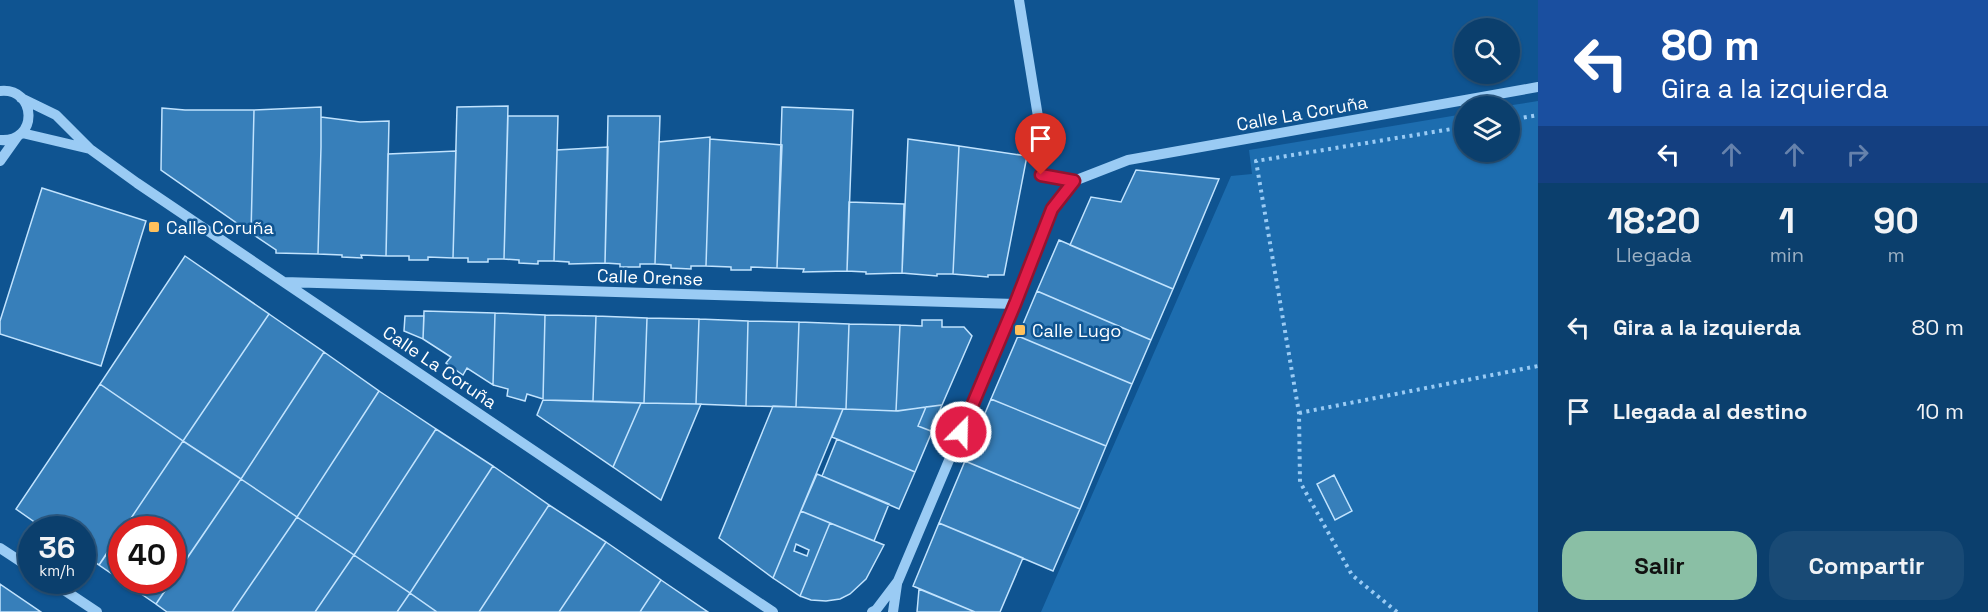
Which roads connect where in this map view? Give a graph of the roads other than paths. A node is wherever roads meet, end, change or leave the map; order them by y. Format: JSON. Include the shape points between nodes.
{"nodes":[{"id":1,"x":1020,"y":0,"type":"edge"},
{"id":2,"x":0,"y":85,"type":"edge"},
{"id":3,"x":1538,"y":87,"type":"edge"},
{"id":4,"x":0,"y":91,"type":"edge"},
{"id":5,"x":17,"y":95,"type":"junction"},
{"id":6,"x":20,"y":135,"type":"junction"},
{"id":7,"x":0,"y":140,"type":"edge"},
{"id":8,"x":90,"y":149,"type":"junction"},
{"id":9,"x":0,"y":161,"type":"edge"},
{"id":10,"x":1074,"y":181,"type":"junction"},
{"id":11,"x":284,"y":282,"type":"junction"},
{"id":12,"x":1015,"y":304,"type":"junction"},
{"id":13,"x":0,"y":549,"type":"edge"},
{"id":14,"x":18,"y":560,"type":"edge"},
{"id":15,"x":898,"y":581,"type":"junction"},
{"id":16,"x":70,"y":594,"type":"edge"},
{"id":17,"x":97,"y":612,"type":"edge"},
{"id":18,"x":773,"y":612,"type":"edge"},
{"id":19,"x":872,"y":612,"type":"edge"},
{"id":20,"x":893,"y":612,"type":"edge"}],
"edges":[{"from":1,"to":10,"type":"street","via":[[1041,135],[1041,175]]},
{"from":2,"to":5,"type":"street"},
{"from":3,"to":10,"type":"street","name":"Calle La Coruña","via":[[1128,160]]},
{"from":4,"to":5,"type":"street"},
{"from":5,"to":6,"type":"street","via":[[29,117]]},
{"from":5,"to":8,"type":"street","name":"Calle La Coruña","via":[[56,115]]},
{"from":6,"to":7,"type":"street"},
{"from":6,"to":8,"type":"street","name":"Calle La Coruña"},
{"from":6,"to":9,"type":"street"},
{"from":8,"to":11,"type":"street","name":"Calle La Coruña"},
{"from":10,"to":12,"type":"street","via":[[1052,209]]},
{"from":11,"to":12,"type":"street","name":"Calle Orense"},
{"from":11,"to":18,"type":"street","name":"Calle La Coruña"},
{"from":12,"to":15,"type":"street"},
{"from":13,"to":14,"type":"street"},
{"from":15,"to":19,"type":"street"},
{"from":15,"to":20,"type":"street"},
{"from":16,"to":17,"type":"street"}]}
